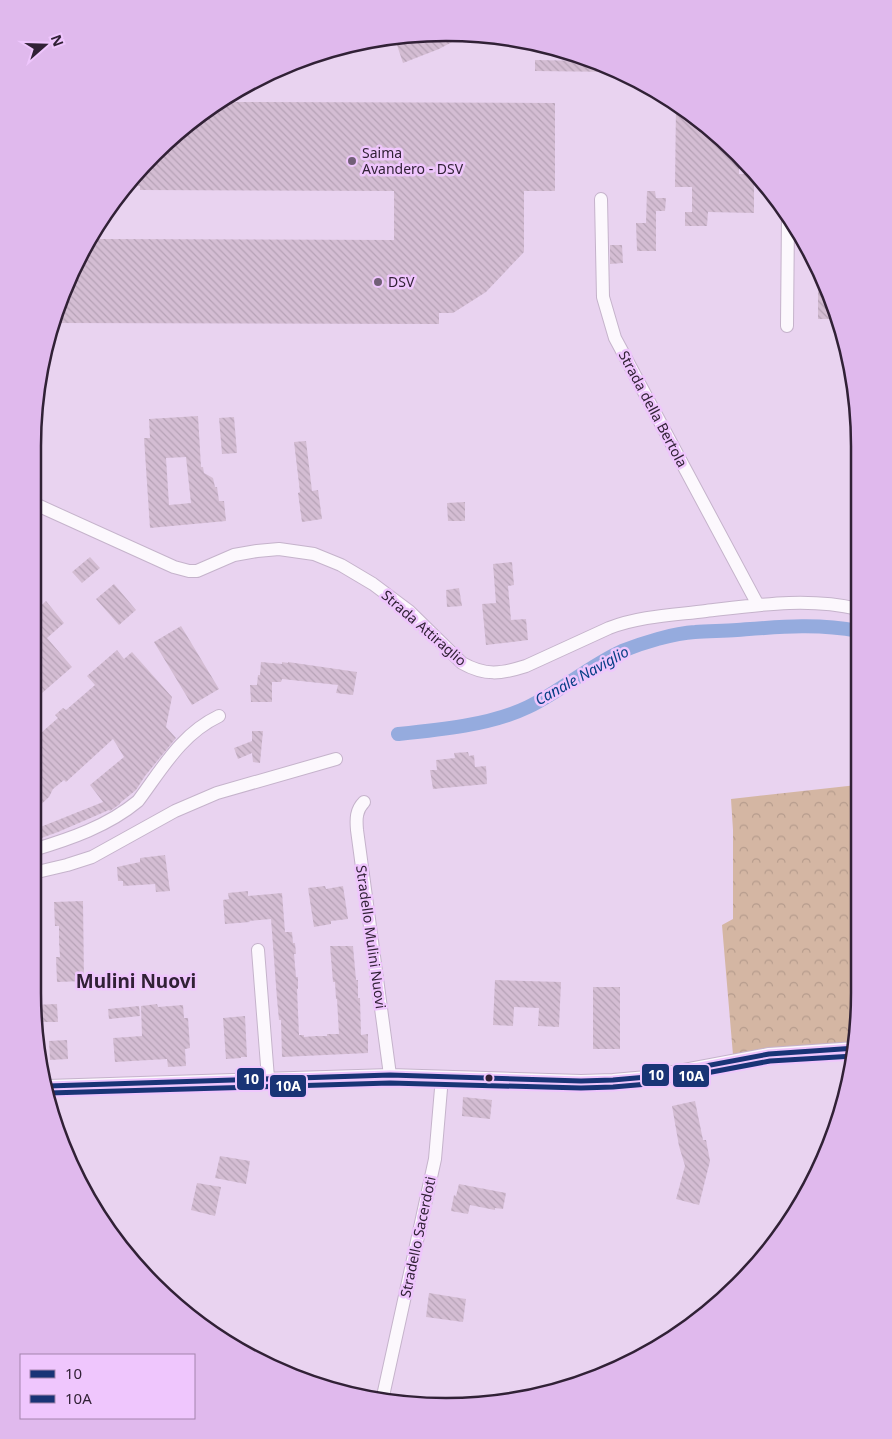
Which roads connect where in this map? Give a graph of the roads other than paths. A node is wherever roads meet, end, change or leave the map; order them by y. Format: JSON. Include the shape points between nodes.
{"nodes":[{"id":1,"x":601,"y":198,"type":"dead end"},
{"id":2,"x":788,"y":229,"type":"edge"},
{"id":3,"x":787,"y":326,"type":"dead end"},
{"id":4,"x":41,"y":507,"type":"edge"},
{"id":5,"x":758,"y":605,"type":"junction"},
{"id":6,"x":851,"y":608,"type":"edge"},
{"id":7,"x":219,"y":716,"type":"dead end"},
{"id":8,"x":336,"y":759,"type":"dead end"},
{"id":9,"x":364,"y":802,"type":"dead end"},
{"id":10,"x":41,"y":847,"type":"edge"},
{"id":11,"x":41,"y":870,"type":"edge"},
{"id":12,"x":258,"y":950,"type":"dead end"},
{"id":13,"x":847,"y":1049,"type":"edge"},
{"id":14,"x":390,"y":1075,"type":"junction"},
{"id":15,"x":442,"y":1076,"type":"junction"},
{"id":16,"x":268,"y":1078,"type":"junction"},
{"id":17,"x":52,"y":1086,"type":"edge"},
{"id":18,"x":384,"y":1393,"type":"edge"}],
"edges":[{"from":1,"to":5,"type":"street","name":"Strada della Bertola","via":[[603,297],[616,338]]},
{"from":2,"to":3,"type":"street"},
{"from":4,"to":5,"type":"street","name":"Strada Attiraglio","via":[[189,571],[257,550],[314,554],[373,584],[410,611],[462,663],[482,672],[504,672],[526,666],[633,620]]},
{"from":5,"to":6,"type":"street","name":"Strada Attiraglio","via":[[813,603]]},
{"from":7,"to":10,"type":"street","via":[[187,737],[138,801],[125,811],[89,830]]},
{"from":8,"to":11,"type":"street","via":[[217,793],[176,810],[92,858]]},
{"from":9,"to":14,"type":"street","name":"Stradello Mulini Nuovi","via":[[356,816],[356,830]]},
{"from":12,"to":16,"type":"street"},
{"from":13,"to":15,"type":"street","via":[[769,1054],[647,1077],[613,1080]]},
{"from":14,"to":15,"type":"street"},
{"from":14,"to":16,"type":"street"},
{"from":15,"to":18,"type":"street","name":"Stradello Sacerdoti","via":[[435,1158]]},
{"from":16,"to":17,"type":"street"}]}
